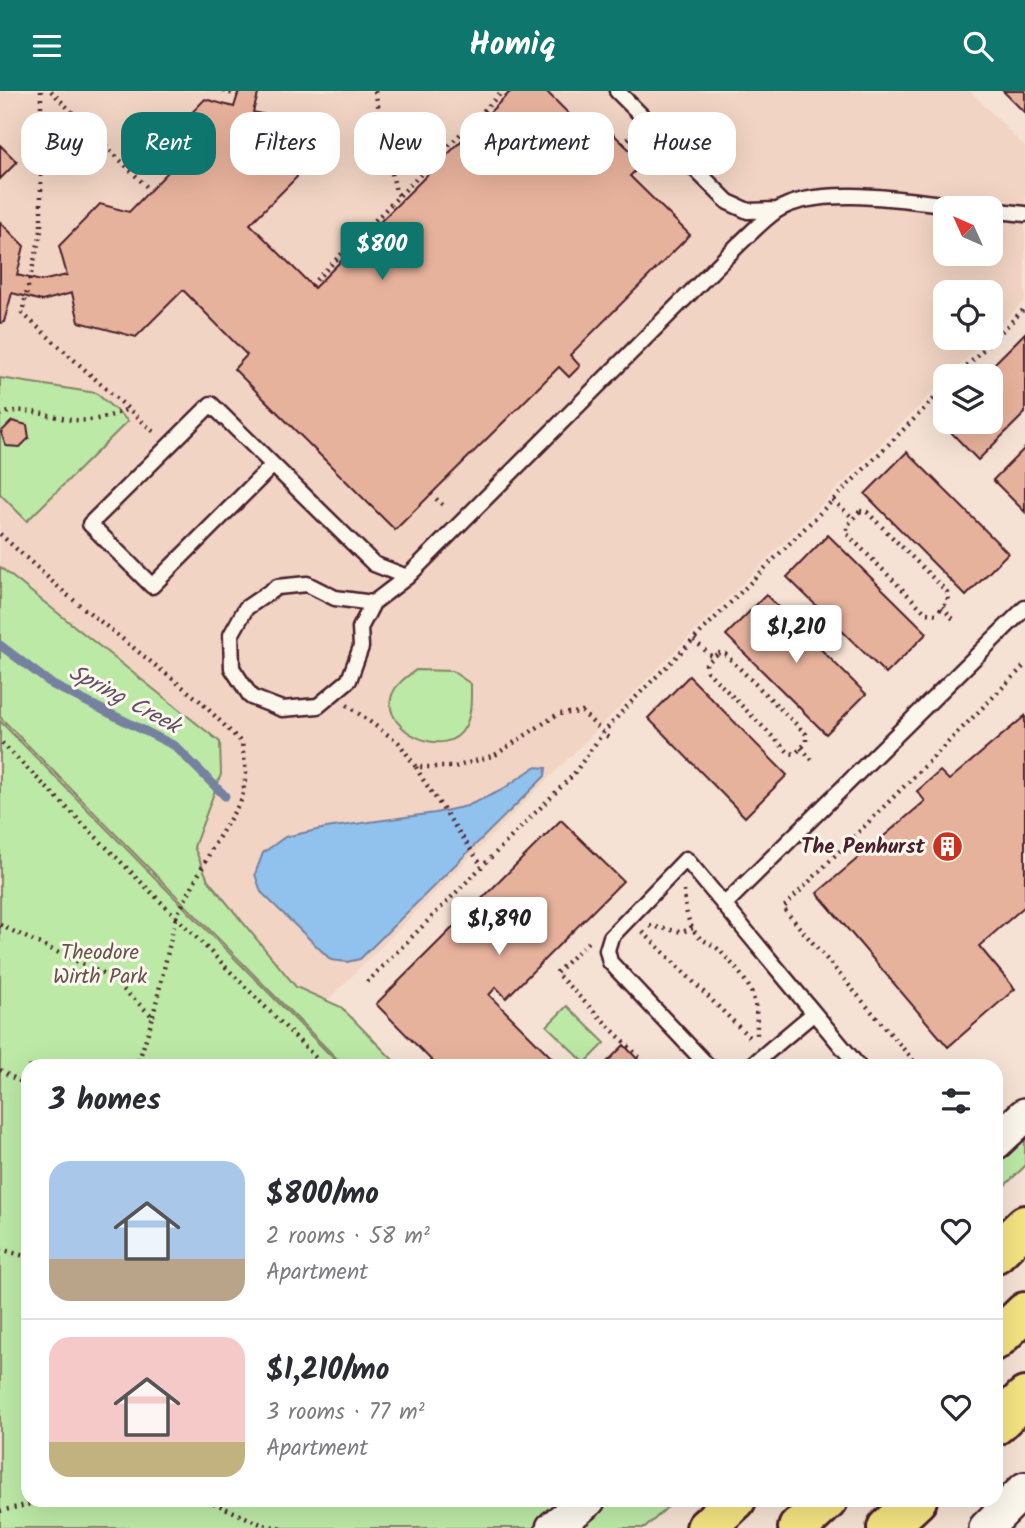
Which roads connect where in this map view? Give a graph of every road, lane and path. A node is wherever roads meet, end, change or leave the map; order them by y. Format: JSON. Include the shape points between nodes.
{"nodes":[{"id":1,"x":41,"y":91,"type":"edge"},
{"id":2,"x":51,"y":91,"type":"edge"},
{"id":3,"x":223,"y":91,"type":"edge"},
{"id":4,"x":375,"y":91,"type":"edge"},
{"id":5,"x":503,"y":91,"type":"edge"},
{"id":6,"x":617,"y":91,"type":"edge"},
{"id":7,"x":238,"y":95,"type":"dead end"},
{"id":8,"x":628,"y":139,"type":"edge"},
{"id":9,"x":623,"y":144,"type":"dead end"},
{"id":10,"x":150,"y":190,"type":"dead end"},
{"id":11,"x":401,"y":197,"type":"junction"},
{"id":12,"x":933,"y":204,"type":"edge"},
{"id":13,"x":777,"y":210,"type":"junction"},
{"id":14,"x":1003,"y":211,"type":"edge"},
{"id":15,"x":1025,"y":213,"type":"edge"},
{"id":16,"x":311,"y":285,"type":"dead end"},
{"id":17,"x":1025,"y":308,"type":"edge"},
{"id":18,"x":969,"y":364,"type":"edge"},
{"id":19,"x":933,"y":400,"type":"edge"},
{"id":20,"x":128,"y":409,"type":"junction"},
{"id":21,"x":0,"y":415,"type":"edge"},
{"id":22,"x":168,"y":447,"type":"junction"},
{"id":23,"x":273,"y":465,"type":"junction"},
{"id":24,"x":431,"y":493,"type":"dead end"},
{"id":25,"x":834,"y":500,"type":"junction"},
{"id":26,"x":446,"y":508,"type":"dead end"},
{"id":27,"x":853,"y":519,"type":"junction"},
{"id":28,"x":0,"y":534,"type":"edge"},
{"id":29,"x":407,"y":577,"type":"junction"},
{"id":30,"x":373,"y":603,"type":"junction"},
{"id":31,"x":942,"y":607,"type":"junction"},
{"id":32,"x":1025,"y":608,"type":"edge"},
{"id":33,"x":955,"y":621,"type":"dead end"},
{"id":34,"x":694,"y":639,"type":"junction"},
{"id":35,"x":712,"y":657,"type":"junction"},
{"id":36,"x":1025,"y":666,"type":"edge"},
{"id":37,"x":333,"y":694,"type":"junction"},
{"id":38,"x":603,"y":733,"type":"junction"},
{"id":39,"x":609,"y":738,"type":"dead end"},
{"id":40,"x":0,"y":741,"type":"edge"},
{"id":41,"x":801,"y":748,"type":"junction"},
{"id":42,"x":813,"y":761,"type":"dead end"},
{"id":43,"x":416,"y":767,"type":"junction"},
{"id":44,"x":686,"y":859,"type":"junction"},
{"id":45,"x":482,"y":866,"type":"junction"},
{"id":46,"x":724,"y":905,"type":"junction"},
{"id":47,"x":176,"y":918,"type":"junction"},
{"id":48,"x":0,"y":925,"type":"edge"},
{"id":49,"x":693,"y":928,"type":"junction"},
{"id":50,"x":367,"y":982,"type":"dead end"},
{"id":51,"x":814,"y":1013,"type":"junction"},
{"id":52,"x":153,"y":1017,"type":"junction"},
{"id":53,"x":139,"y":1059,"type":"edge"},
{"id":54,"x":317,"y":1059,"type":"edge"},
{"id":55,"x":702,"y":1059,"type":"edge"},
{"id":56,"x":759,"y":1059,"type":"edge"},
{"id":57,"x":852,"y":1059,"type":"edge"},
{"id":58,"x":912,"y":1059,"type":"edge"},
{"id":59,"x":0,"y":1070,"type":"edge"},
{"id":60,"x":21,"y":1082,"type":"edge"},
{"id":61,"x":1025,"y":1115,"type":"edge"},
{"id":62,"x":1003,"y":1135,"type":"edge"},
{"id":63,"x":1025,"y":1225,"type":"edge"},
{"id":64,"x":1003,"y":1246,"type":"edge"},
{"id":65,"x":0,"y":1249,"type":"edge"},
{"id":66,"x":21,"y":1255,"type":"edge"},
{"id":67,"x":1025,"y":1312,"type":"edge"},
{"id":68,"x":1003,"y":1333,"type":"edge"},
{"id":69,"x":1025,"y":1397,"type":"edge"},
{"id":70,"x":1003,"y":1418,"type":"edge"},
{"id":71,"x":1025,"y":1489,"type":"edge"},
{"id":72,"x":21,"y":1506,"type":"edge"},
{"id":73,"x":223,"y":1507,"type":"edge"},
{"id":74,"x":580,"y":1507,"type":"edge"},
{"id":75,"x":728,"y":1507,"type":"edge"},
{"id":76,"x":821,"y":1507,"type":"edge"},
{"id":77,"x":910,"y":1507,"type":"edge"},
{"id":78,"x":0,"y":1511,"type":"edge"},
{"id":79,"x":281,"y":1528,"type":"edge"},
{"id":80,"x":552,"y":1528,"type":"edge"},
{"id":81,"x":706,"y":1528,"type":"edge"},
{"id":82,"x":799,"y":1528,"type":"edge"},
{"id":83,"x":887,"y":1528,"type":"edge"},
{"id":84,"x":986,"y":1528,"type":"edge"}],
"edges":[{"from":1,"to":20,"type":"path","via":[[41,231],[22,313]]},
{"from":2,"to":10,"type":"path"},
{"from":3,"to":7,"type":"path"},
{"from":4,"to":11,"type":"path","via":[[396,192]]},
{"from":5,"to":11,"type":"path"},
{"from":6,"to":13,"type":"lane","via":[[728,202],[748,211]]},
{"from":8,"to":9,"type":"path"},
{"from":11,"to":16,"type":"path"},
{"from":12,"to":13,"type":"lane","via":[[830,196]]},
{"from":13,"to":29,"type":"lane"},
{"from":14,"to":15,"type":"lane"},
{"from":17,"to":18,"type":"path"},
{"from":19,"to":25,"type":"path"},
{"from":20,"to":21,"type":"path","via":[[105,419],[76,421],[11,410]]},
{"from":20,"to":22,"type":"path"},
{"from":22,"to":23,"type":"lane","via":[[211,404]]},
{"from":22,"to":23,"type":"lane","via":[[90,524],[152,586]]},
{"from":23,"to":29,"type":"lane","via":[[374,564]]},
{"from":24,"to":26,"type":"path"},
{"from":25,"to":27,"type":"path"},
{"from":25,"to":34,"type":"path"},
{"from":27,"to":31,"type":"path","via":[[867,512],[939,583],[948,600]]},
{"from":27,"to":31,"type":"path","via":[[847,534],[926,613],[936,614]]},
{"from":28,"to":47,"type":"path","via":[[66,594],[200,701],[242,743],[246,773],[242,799]]},
{"from":29,"to":30,"type":"lane"},
{"from":30,"to":37,"type":"lane","via":[[360,628],[360,647],[349,680]]},
{"from":30,"to":37,"type":"lane","via":[[335,598],[307,584],[277,586],[246,608],[231,635],[232,668],[251,697],[282,709],[318,706]]},
{"from":31,"to":33,"type":"path"},
{"from":32,"to":46,"type":"lane"},
{"from":34,"to":35,"type":"path"},
{"from":34,"to":38,"type":"path"},
{"from":35,"to":41,"type":"path","via":[[724,654],[806,734]]},
{"from":35,"to":41,"type":"path","via":[[707,671],[789,753]]},
{"from":36,"to":58,"type":"path","via":[[783,908]]},
{"from":37,"to":43,"type":"path","via":[[399,743]]},
{"from":38,"to":39,"type":"path"},
{"from":38,"to":43,"type":"path","via":[[582,712],[558,713],[495,755],[455,767]]},
{"from":38,"to":45,"type":"path","via":[[573,775]]},
{"from":40,"to":47,"type":"path"},
{"from":41,"to":42,"type":"path"},
{"from":43,"to":45,"type":"path"},
{"from":44,"to":46,"type":"lane"},
{"from":44,"to":49,"type":"path","via":[[686,911]]},
{"from":44,"to":55,"type":"lane","via":[[611,937],[607,950],[610,963]]},
{"from":45,"to":50,"type":"path"},
{"from":46,"to":51,"type":"lane"},
{"from":47,"to":52,"type":"path"},
{"from":47,"to":54,"type":"path"},
{"from":48,"to":52,"type":"path","via":[[110,977]]},
{"from":49,"to":49,"type":"path","via":[[682,932],[646,926],[641,931],[752,1040],[757,1035],[757,1010],[750,988],[735,967]]},
{"from":51,"to":56,"type":"lane"},
{"from":51,"to":57,"type":"lane"},
{"from":52,"to":53,"type":"path"},
{"from":59,"to":60,"type":"path"},
{"from":61,"to":62,"type":"street"},
{"from":63,"to":64,"type":"highway"},
{"from":65,"to":66,"type":"path"},
{"from":67,"to":68,"type":"highway"},
{"from":69,"to":70,"type":"highway"},
{"from":71,"to":84,"type":"street"},
{"from":72,"to":78,"type":"path"},
{"from":73,"to":79,"type":"path"},
{"from":74,"to":80,"type":"street"},
{"from":75,"to":81,"type":"highway"},
{"from":76,"to":82,"type":"highway"},
{"from":77,"to":83,"type":"highway"}]}
